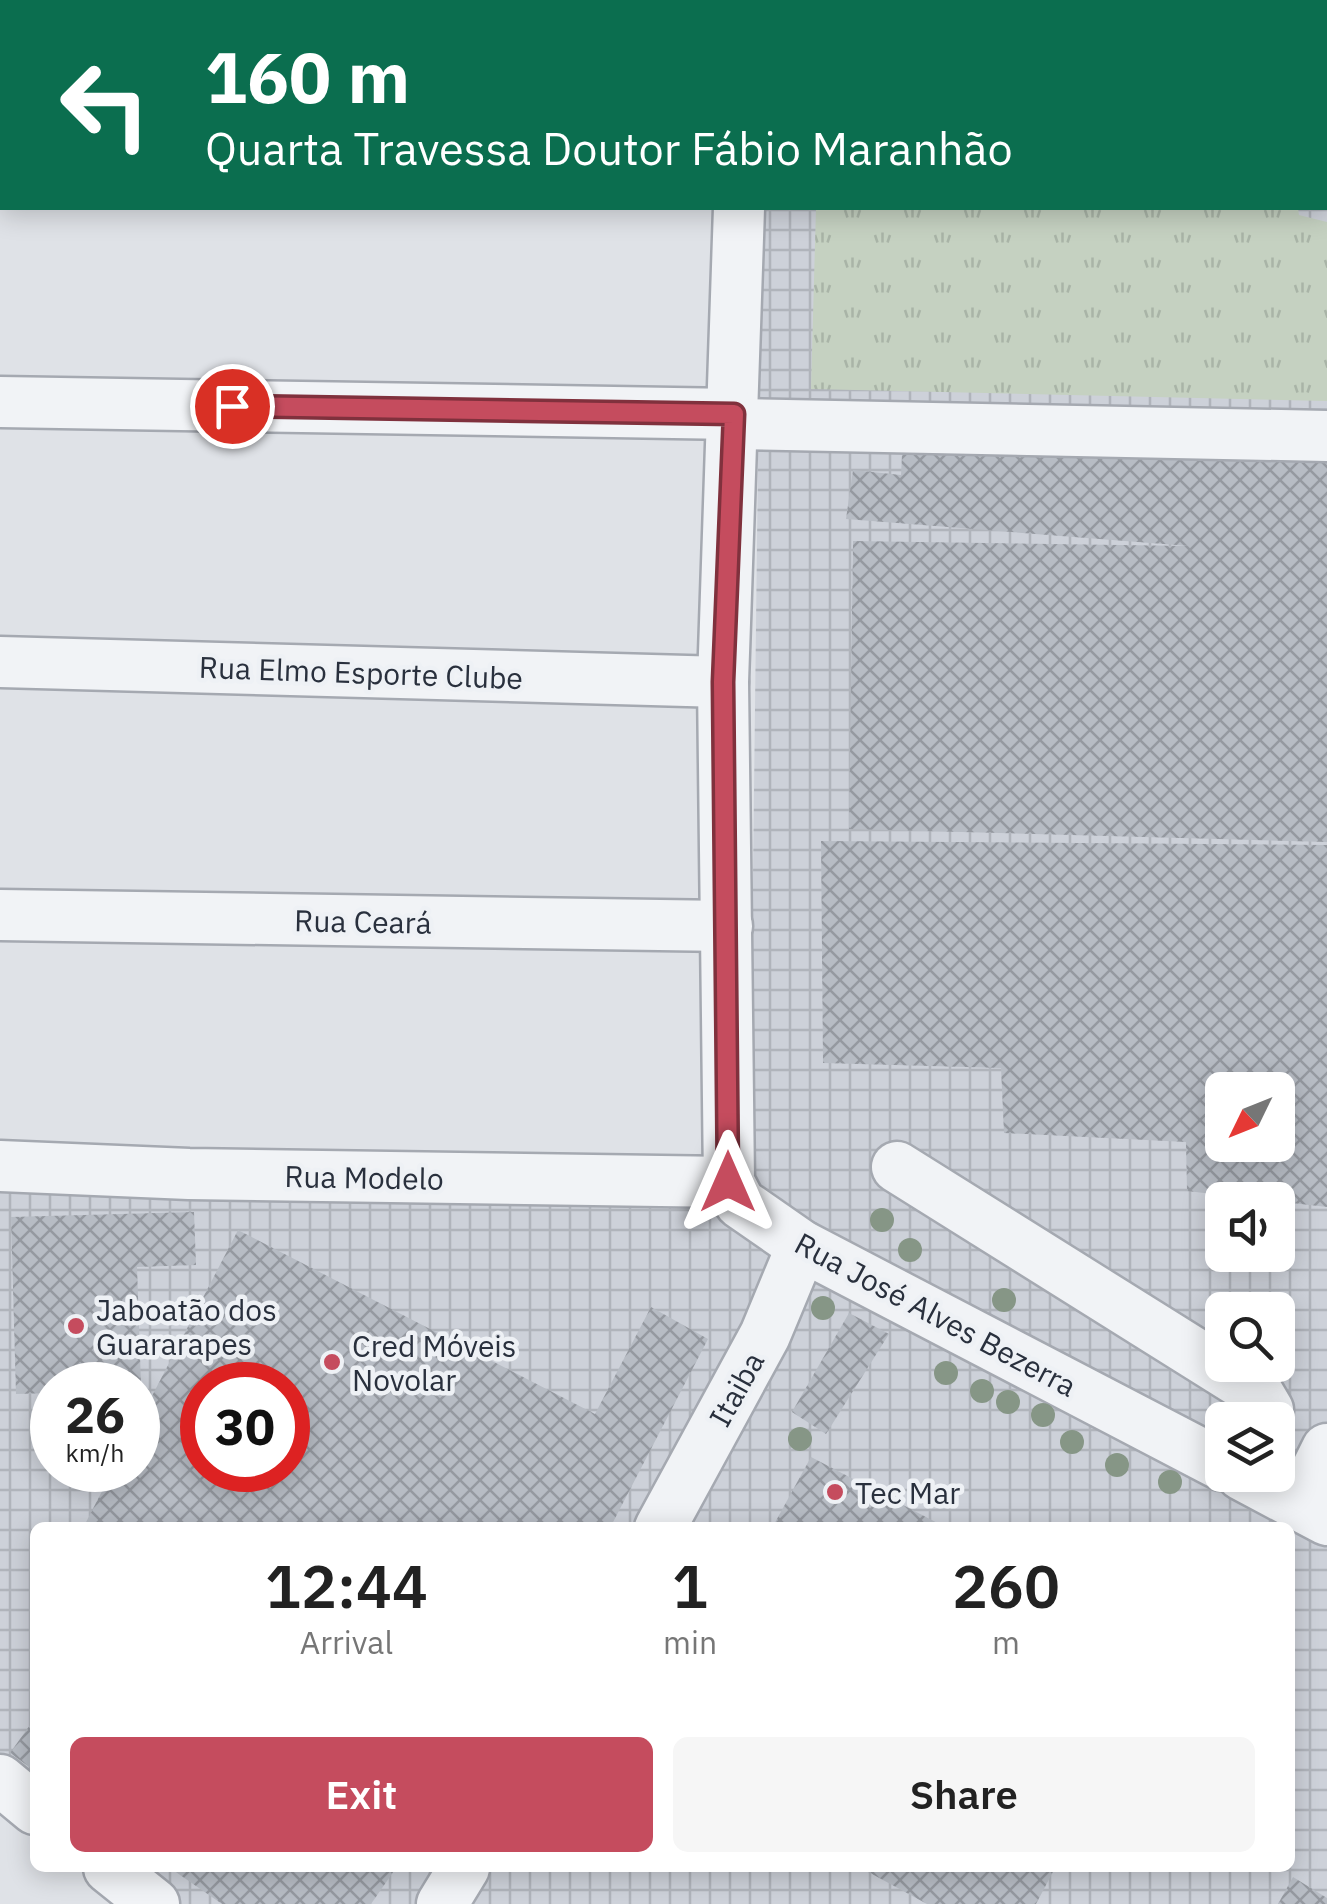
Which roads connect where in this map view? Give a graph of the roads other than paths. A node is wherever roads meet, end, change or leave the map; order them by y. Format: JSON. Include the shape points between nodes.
{"nodes":[{"id":1,"x":739,"y":210,"type":"edge"},
{"id":2,"x":0,"y":402,"type":"edge"},
{"id":3,"x":734,"y":419,"type":"junction"},
{"id":4,"x":1327,"y":436,"type":"edge"},
{"id":5,"x":0,"y":662,"type":"edge"},
{"id":6,"x":723,"y":682,"type":"junction"},
{"id":7,"x":0,"y":916,"type":"edge"},
{"id":8,"x":726,"y":926,"type":"junction"},
{"id":9,"x":0,"y":1166,"type":"edge"},
{"id":10,"x":897,"y":1167,"type":"dead end"},
{"id":11,"x":728,"y":1182,"type":"junction"},
{"id":12,"x":802,"y":1246,"type":"junction"},
{"id":13,"x":1263,"y":1402,"type":"edge"},
{"id":14,"x":1327,"y":1449,"type":"edge"},
{"id":15,"x":1205,"y":1455,"type":"edge"},
{"id":16,"x":1275,"y":1492,"type":"edge"},
{"id":17,"x":1313,"y":1513,"type":"edge"},
{"id":18,"x":663,"y":1522,"type":"edge"},
{"id":19,"x":0,"y":1780,"type":"edge"},
{"id":20,"x":30,"y":1804,"type":"edge"},
{"id":21,"x":114,"y":1872,"type":"edge"},
{"id":22,"x":462,"y":1872,"type":"edge"},
{"id":23,"x":154,"y":1904,"type":"edge"},
{"id":24,"x":442,"y":1904,"type":"edge"}],
"edges":[{"from":1,"to":3,"type":"street"},
{"from":2,"to":3,"type":"street"},
{"from":3,"to":4,"type":"street"},
{"from":3,"to":6,"type":"street"},
{"from":5,"to":6,"type":"street","name":"Rua Elmo Esporte Clube"},
{"from":6,"to":8,"type":"street"},
{"from":7,"to":8,"type":"street","name":"Rua Ceará"},
{"from":8,"to":11,"type":"street"},
{"from":9,"to":11,"type":"street","name":"Rua Modelo"},
{"from":10,"to":13,"type":"street"},
{"from":11,"to":12,"type":"street","name":"Rua José Alves Bezerra","via":[[740,1203]]},
{"from":12,"to":15,"type":"street","name":"Rua José Alves Bezerra"},
{"from":12,"to":18,"type":"street","name":"Itaiba","via":[[765,1335]]},
{"from":14,"to":17,"type":"street"},
{"from":16,"to":17,"type":"street","name":"Rua José Alves Bezerra"},
{"from":19,"to":20,"type":"street"},
{"from":21,"to":23,"type":"street"},
{"from":22,"to":24,"type":"street"}]}
